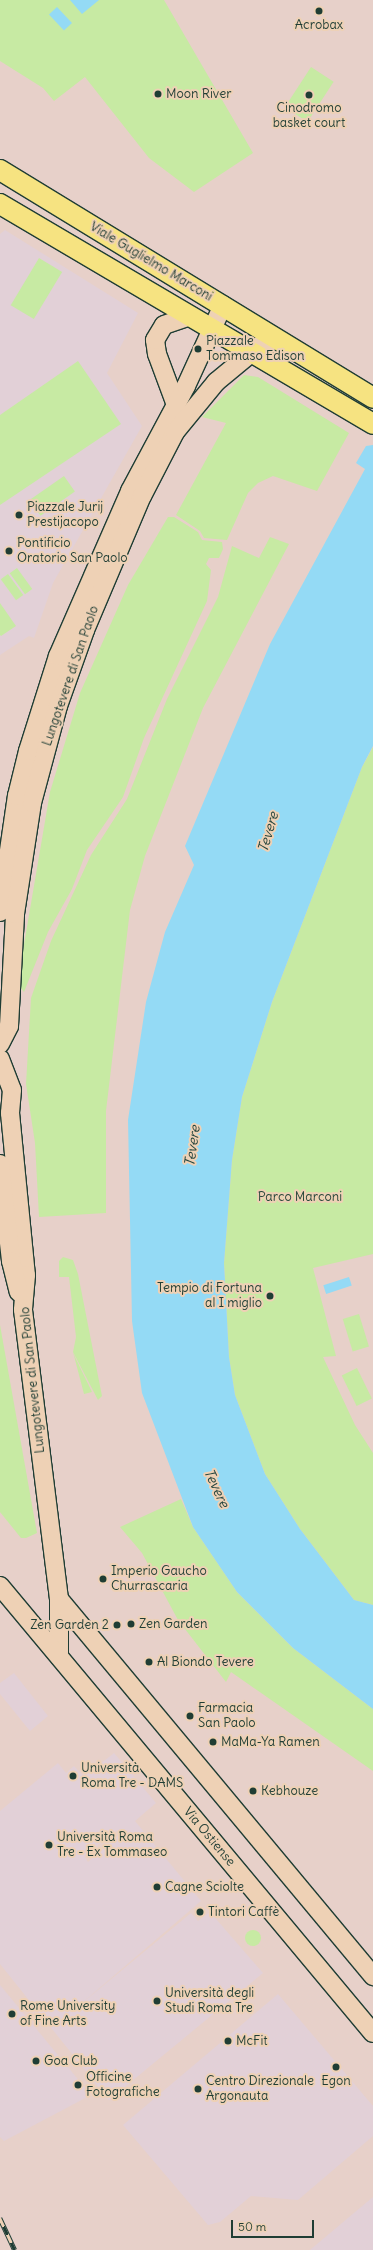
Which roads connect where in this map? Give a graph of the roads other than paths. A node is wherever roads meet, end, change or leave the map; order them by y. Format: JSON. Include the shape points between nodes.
{"nodes":[{"id":1,"x":0,"y":170,"type":"edge"},
{"id":2,"x":0,"y":204,"type":"edge"},
{"id":3,"x":223,"y":305,"type":"junction"},
{"id":4,"x":190,"y":316,"type":"junction"},
{"id":5,"x":210,"y":328,"type":"junction"},
{"id":6,"x":277,"y":339,"type":"junction"},
{"id":7,"x":259,"y":355,"type":"junction"},
{"id":8,"x":373,"y":398,"type":"edge"},
{"id":9,"x":176,"y":405,"type":"junction"},
{"id":10,"x":373,"y":424,"type":"edge"},
{"id":11,"x":0,"y":912,"type":"edge"},
{"id":12,"x":0,"y":1044,"type":"edge"},
{"id":13,"x":0,"y":1059,"type":"edge"},
{"id":14,"x":0,"y":1164,"type":"edge"},
{"id":15,"x":24,"y":1310,"type":"junction"},
{"id":16,"x":0,"y":1586,"type":"edge"},
{"id":17,"x":59,"y":1599,"type":"junction"},
{"id":18,"x":59,"y":1656,"type":"junction"},
{"id":19,"x":373,"y":1976,"type":"edge"},
{"id":20,"x":373,"y":2033,"type":"edge"}],
"edges":[{"from":1,"to":3,"type":"main road","name":"Viale Guglielmo Marconi"},
{"from":2,"to":4,"type":"main road","name":"Viale Guglielmo Marconi"},
{"from":3,"to":5,"type":"main road"},
{"from":3,"to":6,"type":"main road","name":"Viale Guglielmo Marconi"},
{"from":4,"to":5,"type":"main road","name":"Viale Guglielmo Marconi"},
{"from":4,"to":9,"type":"main road","via":[[164,325],[155,340],[157,354]]},
{"from":5,"to":7,"type":"main road","name":"Viale Guglielmo Marconi"},
{"from":5,"to":9,"type":"main road"},
{"from":6,"to":7,"type":"main road"},
{"from":6,"to":8,"type":"main road","name":"Viale Guglielmo Marconi"},
{"from":7,"to":10,"type":"main road","name":"Viale Guglielmo Marconi"},
{"from":7,"to":12,"type":"main road","name":"Lungotevere di San Paolo","via":[[204,394],[175,432],[142,496],[75,657],[56,712],[29,817],[15,914],[9,1026]]},
{"from":9,"to":11,"type":"main road","name":"Lungotevere di San Paolo","via":[[130,492],[58,656],[28,751],[17,796]]},
{"from":13,"to":15,"type":"main road","name":"Lungotevere di San Paolo","via":[[12,1090],[10,1112],[26,1275]]},
{"from":14,"to":15,"type":"main road","via":[[11,1261]]},
{"from":15,"to":17,"type":"main road","name":"Lungotevere di San Paolo"},
{"from":16,"to":18,"type":"main road","name":"Via Ostiense"},
{"from":17,"to":18,"type":"main road","name":"Lungotevere di San Paolo"},
{"from":17,"to":19,"type":"main road"},
{"from":18,"to":20,"type":"main road","name":"Via Ostiense"}]}
